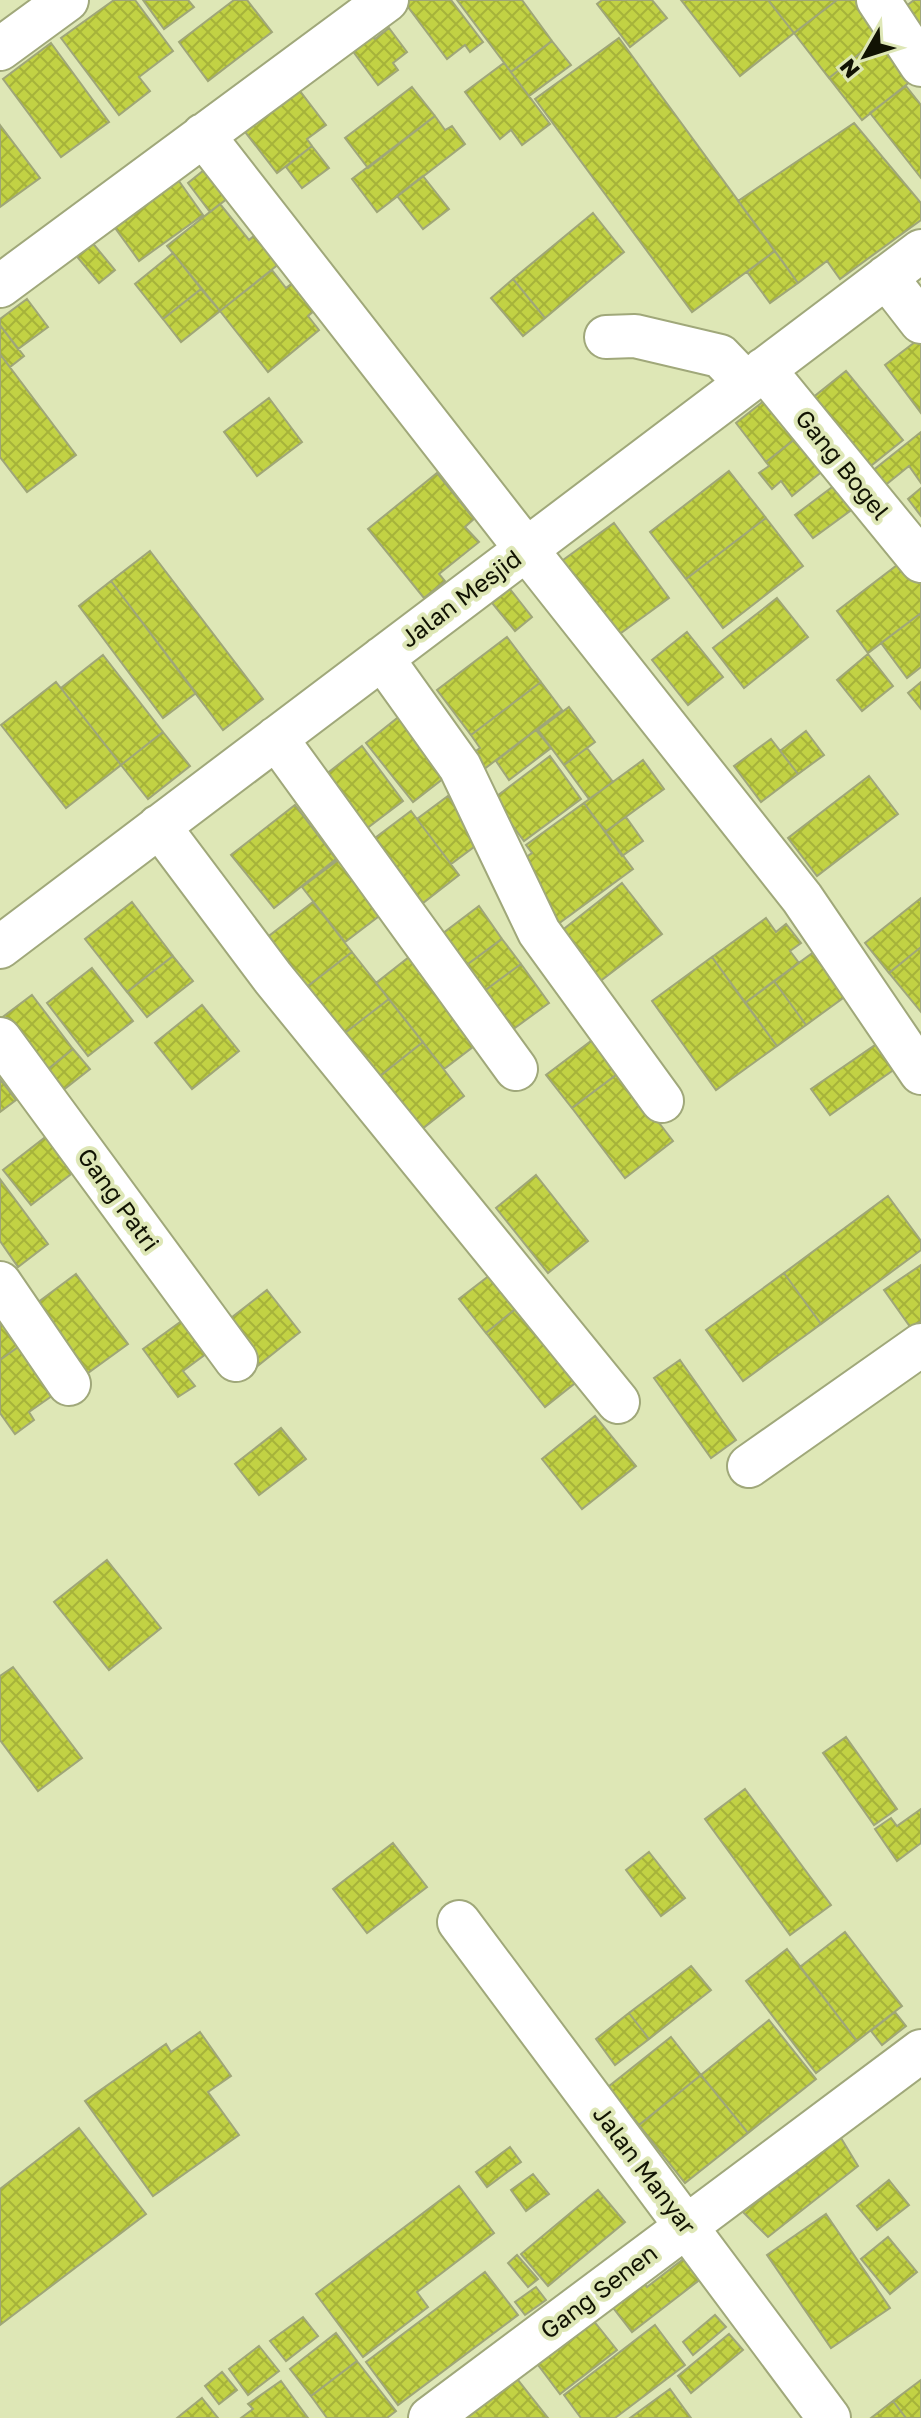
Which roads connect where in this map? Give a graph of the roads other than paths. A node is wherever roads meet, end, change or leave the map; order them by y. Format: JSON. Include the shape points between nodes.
{"nodes":[{"id":1,"x":67,"y":0,"type":"edge"},
{"id":2,"x":387,"y":0,"type":"edge"},
{"id":3,"x":878,"y":0,"type":"edge"},
{"id":4,"x":0,"y":49,"type":"edge"},
{"id":5,"x":921,"y":65,"type":"edge"},
{"id":6,"x":203,"y":135,"type":"junction"},
{"id":7,"x":921,"y":251,"type":"edge"},
{"id":8,"x":886,"y":277,"type":"junction"},
{"id":9,"x":0,"y":286,"type":"edge"},
{"id":10,"x":921,"y":322,"type":"edge"},
{"id":11,"x":606,"y":337,"type":"dead end"},
{"id":12,"x":755,"y":376,"type":"junction"},
{"id":13,"x":526,"y":549,"type":"junction"},
{"id":14,"x":921,"y":561,"type":"edge"},
{"id":15,"x":382,"y":658,"type":"junction"},
{"id":16,"x":276,"y":738,"type":"junction"},
{"id":17,"x":159,"y":826,"type":"junction"},
{"id":18,"x":0,"y":947,"type":"edge"},
{"id":19,"x":0,"y":1039,"type":"edge"},
{"id":20,"x":516,"y":1069,"type":"dead end"},
{"id":21,"x":921,"y":1073,"type":"edge"},
{"id":22,"x":662,"y":1101,"type":"dead end"},
{"id":23,"x":0,"y":1283,"type":"edge"},
{"id":24,"x":921,"y":1345,"type":"edge"},
{"id":25,"x":236,"y":1360,"type":"dead end"},
{"id":26,"x":69,"y":1384,"type":"dead end"},
{"id":27,"x":618,"y":1402,"type":"dead end"},
{"id":28,"x":749,"y":1466,"type":"dead end"},
{"id":29,"x":459,"y":1922,"type":"dead end"},
{"id":30,"x":921,"y":2051,"type":"edge"},
{"id":31,"x":686,"y":2226,"type":"junction"},
{"id":32,"x":430,"y":2418,"type":"edge"},
{"id":33,"x":829,"y":2418,"type":"edge"}],
"edges":[{"from":1,"to":4,"type":"street"},
{"from":2,"to":6,"type":"street"},
{"from":3,"to":5,"type":"street"},
{"from":6,"to":9,"type":"street"},
{"from":6,"to":13,"type":"street"},
{"from":7,"to":8,"type":"street","name":"Jalan Mesjid"},
{"from":8,"to":10,"type":"street"},
{"from":8,"to":12,"type":"street","name":"Jalan Mesjid"},
{"from":11,"to":12,"type":"street","name":"Gang Bogel","via":[[635,336],[720,356]]},
{"from":12,"to":13,"type":"street","name":"Jalan Mesjid"},
{"from":12,"to":14,"type":"street","name":"Gang Bogel"},
{"from":13,"to":15,"type":"street","name":"Jalan Mesjid"},
{"from":13,"to":21,"type":"street","via":[[802,898]]},
{"from":15,"to":16,"type":"street","name":"Jalan Mesjid"},
{"from":15,"to":22,"type":"street","via":[[460,767],[539,932]]},
{"from":16,"to":17,"type":"street","name":"Jalan Mesjid"},
{"from":16,"to":20,"type":"street"},
{"from":17,"to":18,"type":"street","name":"Jalan Mesjid"},
{"from":17,"to":27,"type":"street","via":[[273,978]]},
{"from":19,"to":25,"type":"street","name":"Gang Patri"},
{"from":23,"to":26,"type":"street"},
{"from":24,"to":28,"type":"street"},
{"from":29,"to":31,"type":"street","name":"Jalan Manyar"},
{"from":30,"to":31,"type":"street","name":"Gang Senen"},
{"from":31,"to":32,"type":"street","name":"Gang Senen"},
{"from":31,"to":33,"type":"street","name":"Jalan Manyar"}]}
